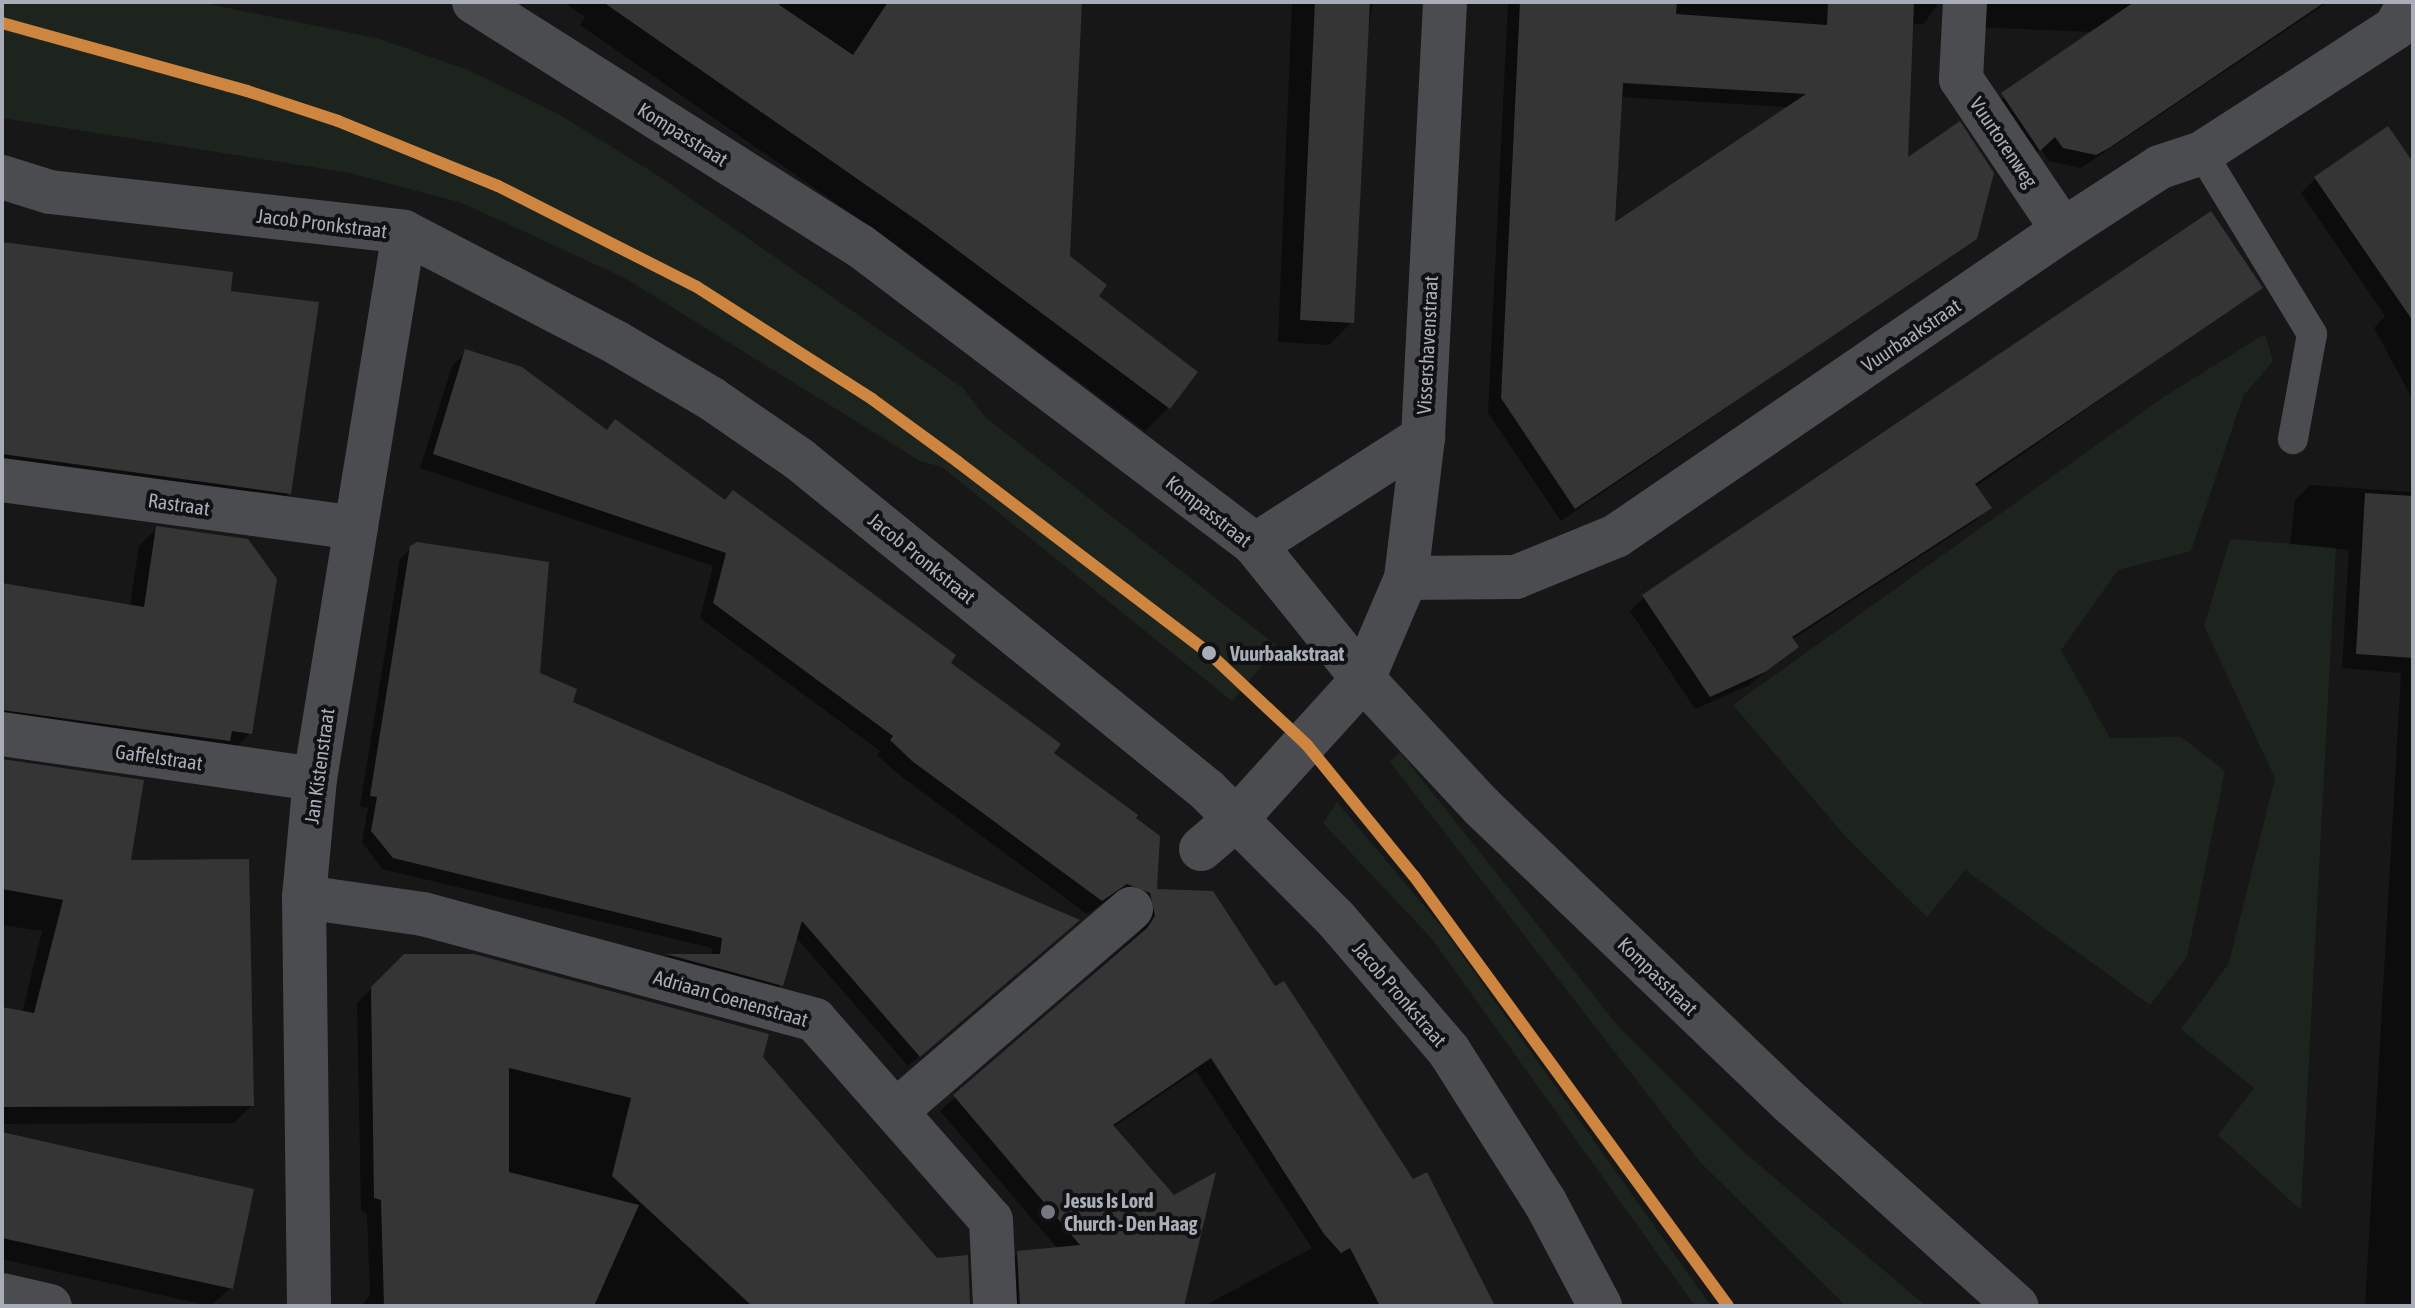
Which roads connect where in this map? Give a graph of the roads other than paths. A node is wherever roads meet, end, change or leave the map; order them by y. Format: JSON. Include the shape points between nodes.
{"nodes":[{"id":1,"x":474,"y":2,"type":"edge"},
{"id":2,"x":1445,"y":2,"type":"edge"},
{"id":3,"x":1965,"y":2,"type":"edge"},
{"id":4,"x":2406,"y":28,"type":"edge"},
{"id":5,"x":2202,"y":153,"type":"junction"},
{"id":6,"x":2,"y":177,"type":"edge"},
{"id":7,"x":2063,"y":230,"type":"junction"},
{"id":8,"x":404,"y":232,"type":"junction"},
{"id":9,"x":1423,"y":437,"type":"junction"},
{"id":10,"x":2293,"y":439,"type":"dead end"},
{"id":11,"x":2,"y":480,"type":"edge"},
{"id":12,"x":356,"y":528,"type":"junction"},
{"id":13,"x":1255,"y":545,"type":"junction"},
{"id":14,"x":1406,"y":578,"type":"junction"},
{"id":15,"x":1363,"y":679,"type":"junction"},
{"id":16,"x":2,"y":734,"type":"edge"},
{"id":17,"x":315,"y":779,"type":"junction"},
{"id":18,"x":1237,"y":818,"type":"junction"},
{"id":19,"x":1201,"y":849,"type":"dead end"},
{"id":20,"x":304,"y":897,"type":"junction"},
{"id":21,"x":1131,"y":909,"type":"dead end"},
{"id":22,"x":896,"y":1111,"type":"junction"},
{"id":23,"x":2,"y":1295,"type":"edge"},
{"id":24,"x":50,"y":1306,"type":"edge"},
{"id":25,"x":309,"y":1306,"type":"edge"},
{"id":26,"x":995,"y":1306,"type":"edge"},
{"id":27,"x":1600,"y":1306,"type":"edge"},
{"id":28,"x":2016,"y":1306,"type":"edge"}],
"edges":[{"from":1,"to":13,"type":"street","name":"Kompasstraat","via":[[859,245]]},
{"from":2,"to":9,"type":"street","name":"Vissershavenstraat"},
{"from":3,"to":7,"type":"street","name":"Vuurtorenweg","via":[[1961,79]]},
{"from":4,"to":5,"type":"street","name":"Vuurbaakstraat"},
{"from":5,"to":7,"type":"street","name":"Vuurbaakstraat","via":[[2160,167]]},
{"from":5,"to":10,"type":"lane","via":[[2312,334]]},
{"from":6,"to":8,"type":"street","name":"Jacob Pronkstraat","via":[[50,192]]},
{"from":7,"to":14,"type":"street","name":"Vuurbaakstraat","via":[[1616,536],[1516,577]]},
{"from":8,"to":12,"type":"street","name":"Jan Kistenstraat"},
{"from":8,"to":18,"type":"street","name":"Jacob Pronkstraat","via":[[617,343],[799,459]]},
{"from":9,"to":13,"type":"street"},
{"from":9,"to":14,"type":"street","name":"Vissershavenstraat"},
{"from":11,"to":12,"type":"street","name":"Rastraat"},
{"from":12,"to":17,"type":"street","name":"Jan Kistenstraat"},
{"from":13,"to":15,"type":"street","name":"Kompasstraat"},
{"from":14,"to":15,"type":"street","name":"Vissershavenstraat"},
{"from":15,"to":18,"type":"street"},
{"from":15,"to":28,"type":"street","name":"Kompasstraat","via":[[1558,881],[1792,1104]]},
{"from":16,"to":17,"type":"street","name":"Gaffelstraat"},
{"from":17,"to":20,"type":"street","name":"Jan Kistenstraat"},
{"from":18,"to":19,"type":"street"},
{"from":18,"to":27,"type":"street","name":"Jacob Pronkstraat","via":[[1336,919],[1449,1051],[1545,1202]]},
{"from":20,"to":22,"type":"street","name":"Adriaan Coenenstraat","via":[[423,914],[815,1020]]},
{"from":20,"to":25,"type":"street","name":"Jan Kistenstraat"},
{"from":21,"to":22,"type":"street"},
{"from":22,"to":26,"type":"street","name":"Adriaan Coenenstraat","via":[[991,1220]]},
{"from":23,"to":24,"type":"street"}]}
